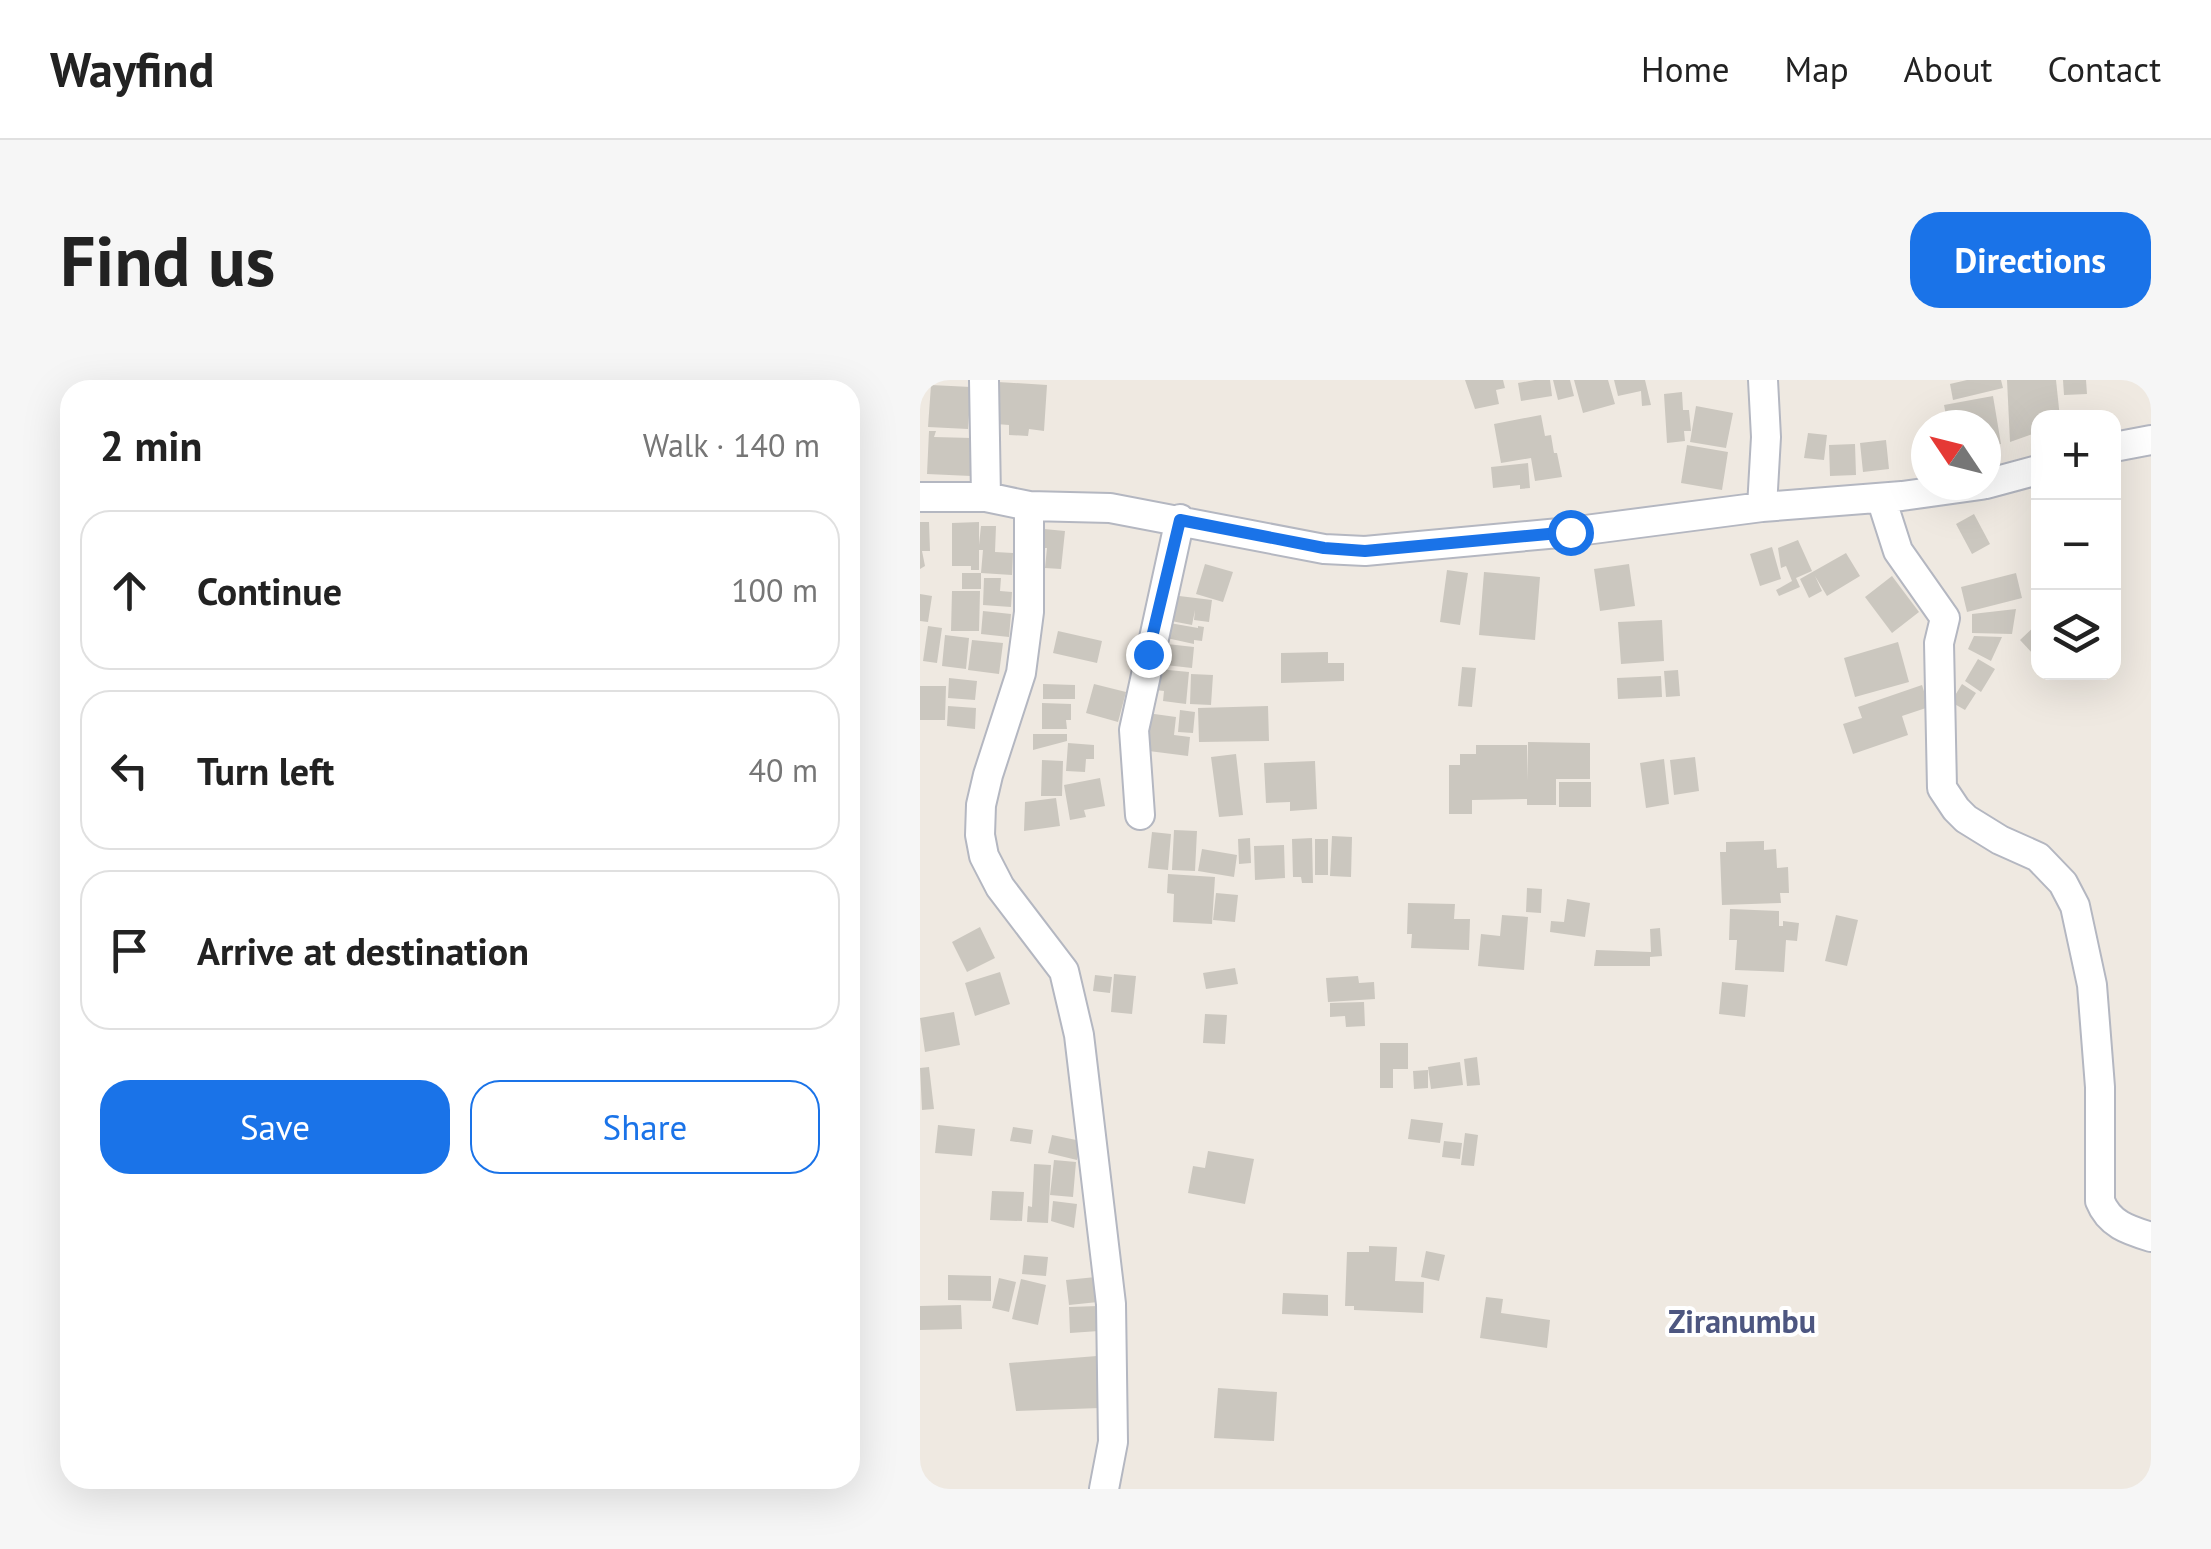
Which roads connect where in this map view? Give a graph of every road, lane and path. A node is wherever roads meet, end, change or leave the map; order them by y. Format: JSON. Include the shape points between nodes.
{"nodes":[{"id":1,"x":984,"y":380,"type":"edge"},
{"id":2,"x":1763,"y":380,"type":"edge"},
{"id":3,"x":2151,"y":440,"type":"edge"},
{"id":4,"x":2121,"y":446,"type":"edge"},
{"id":5,"x":2031,"y":472,"type":"edge"},
{"id":6,"x":2001,"y":480,"type":"edge"},
{"id":7,"x":1911,"y":494,"type":"edge"},
{"id":8,"x":920,"y":497,"type":"edge"},
{"id":9,"x":986,"y":498,"type":"junction"},
{"id":10,"x":1881,"y":498,"type":"junction"},
{"id":11,"x":1029,"y":506,"type":"junction"},
{"id":12,"x":1762,"y":507,"type":"junction"},
{"id":13,"x":1180,"y":520,"type":"junction"},
{"id":14,"x":1140,"y":816,"type":"dead end"},
{"id":15,"x":2151,"y":1237,"type":"edge"},
{"id":16,"x":1104,"y":1489,"type":"edge"}],
"edges":[{"from":1,"to":9,"type":"street"},
{"from":2,"to":12,"type":"street"},
{"from":3,"to":4,"type":"street"},
{"from":5,"to":6,"type":"street"},
{"from":7,"to":10,"type":"street"},
{"from":8,"to":9,"type":"street"},
{"from":9,"to":11,"type":"street"},
{"from":10,"to":12,"type":"street"},
{"from":10,"to":15,"type":"street","via":[[1898,551],[1944,618],[1942,788],[1966,819],[2038,857],[2075,906],[2092,984],[2100,1200],[2116,1224]]},
{"from":11,"to":13,"type":"street","via":[[1110,508]]},
{"from":11,"to":16,"type":"street","via":[[1021,673],[988,776],[980,835],[1000,887],[1064,970],[1079,1035],[1110,1304],[1113,1442]]},
{"from":12,"to":13,"type":"street","via":[[1365,551]]},
{"from":13,"to":14,"type":"street","via":[[1134,730]]}]}
